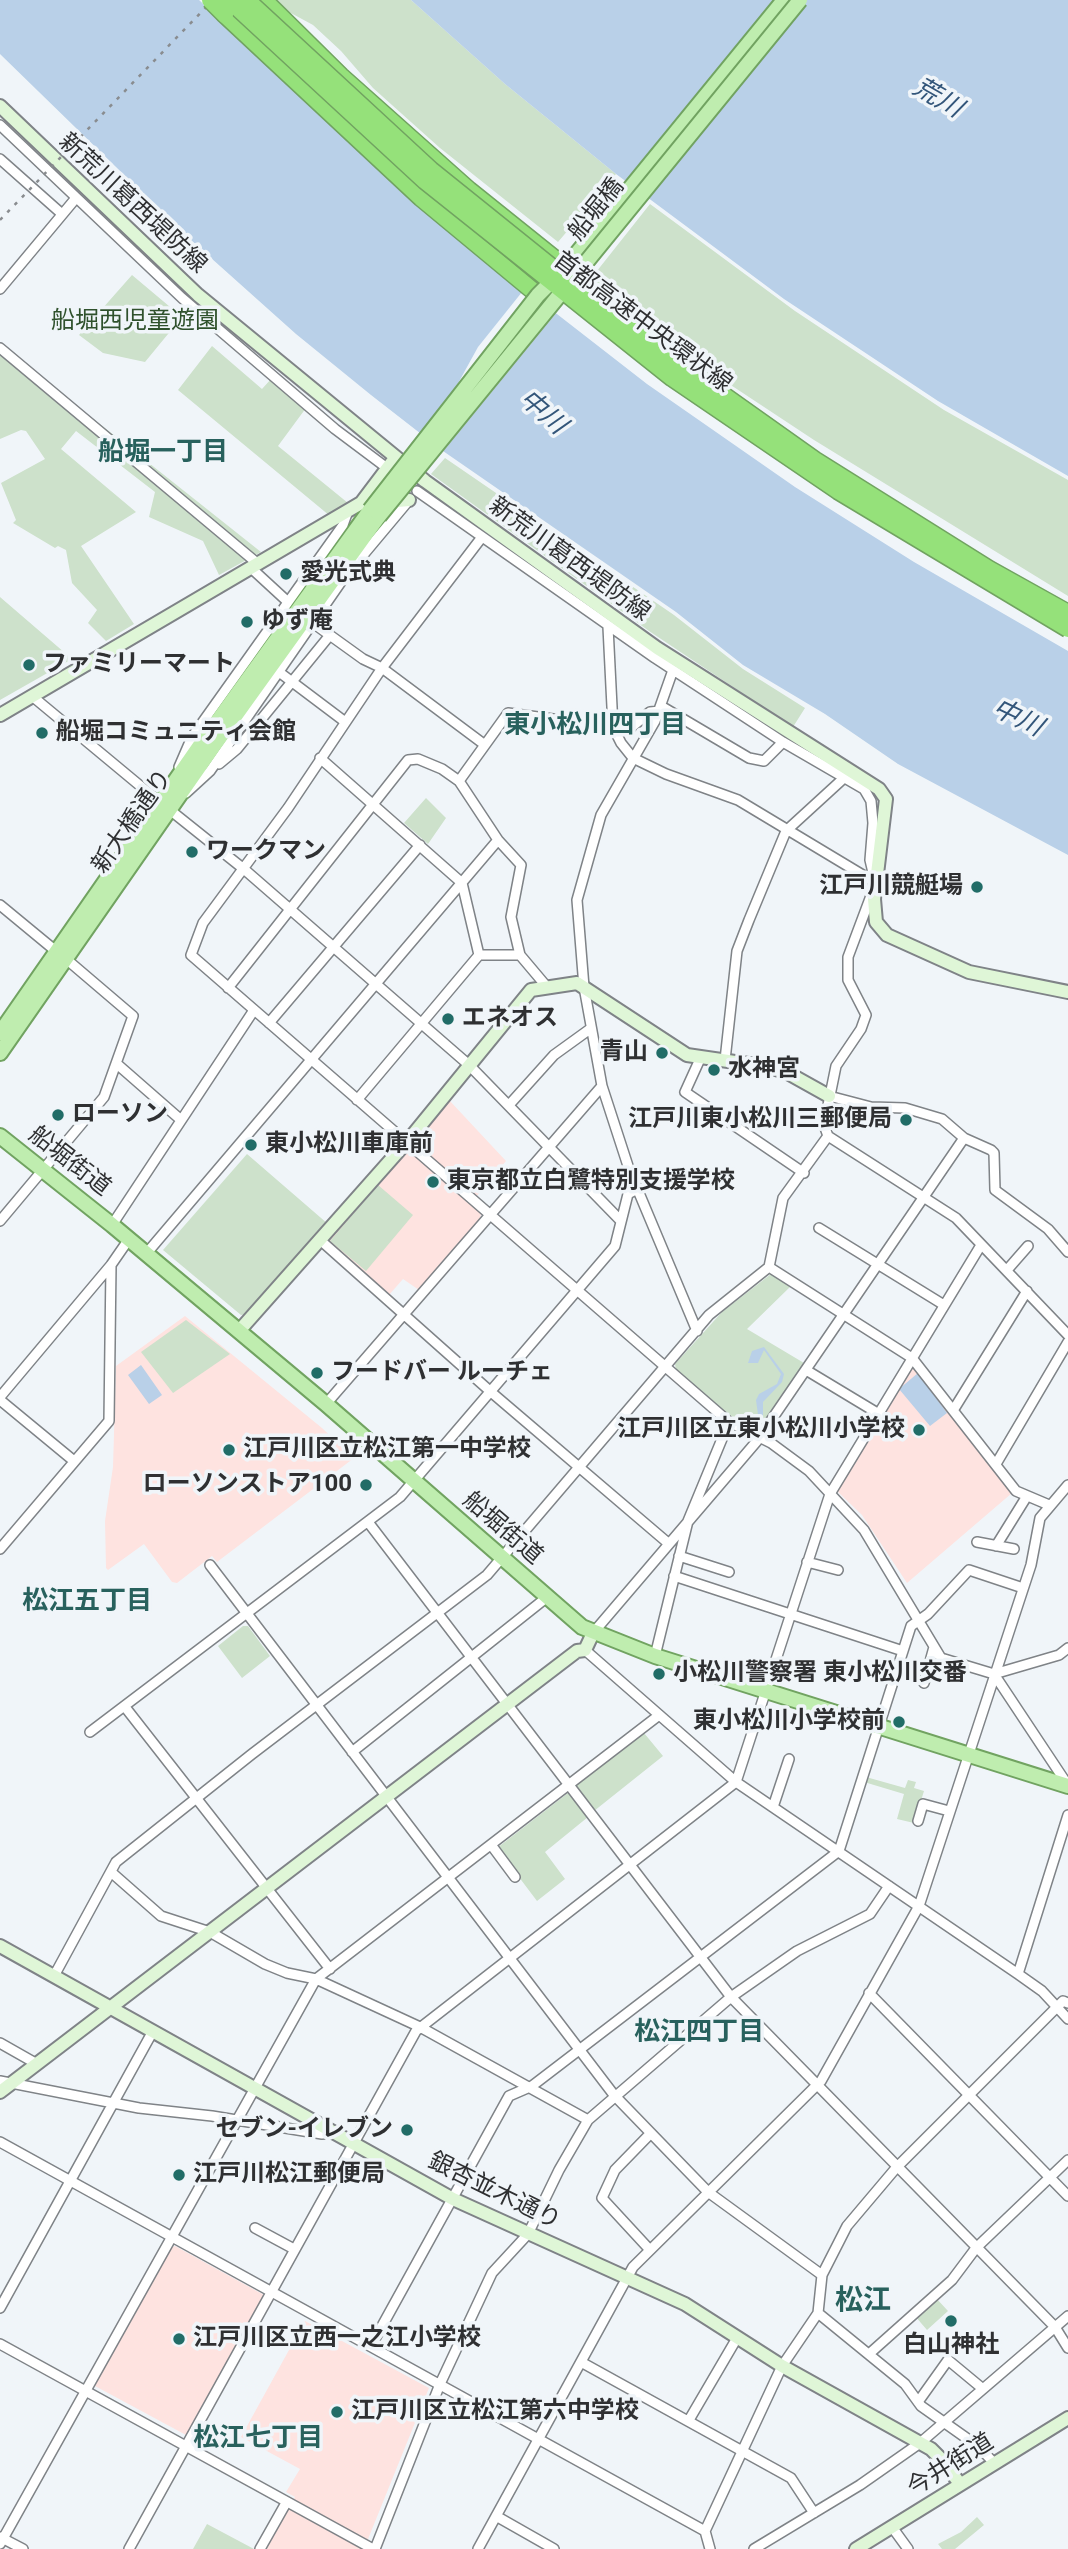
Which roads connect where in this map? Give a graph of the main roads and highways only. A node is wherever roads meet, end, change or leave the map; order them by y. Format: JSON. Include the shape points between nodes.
{"nodes":[{"id":1,"x":210,"y":0,"type":"edge"},
{"id":2,"x":229,"y":0,"type":"edge"},
{"id":3,"x":247,"y":0,"type":"edge"},
{"id":4,"x":264,"y":0,"type":"edge"},
{"id":5,"x":784,"y":0,"type":"edge"},
{"id":6,"x":800,"y":0,"type":"edge"},
{"id":7,"x":565,"y":268,"type":"junction"},
{"id":8,"x":563,"y":287,"type":"junction"},
{"id":9,"x":538,"y":295,"type":"junction"},
{"id":10,"x":370,"y":509,"type":"junction"},
{"id":11,"x":1068,"y":613,"type":"edge"},
{"id":12,"x":1068,"y":629,"type":"edge"},
{"id":13,"x":61,"y":955,"type":"junction"},
{"id":14,"x":0,"y":1033,"type":"edge"},
{"id":15,"x":0,"y":1053,"type":"edge"},
{"id":16,"x":0,"y":1136,"type":"edge"},
{"id":17,"x":1068,"y":1786,"type":"edge"}],
"edges":[{"from":1,"to":9,"type":"highway","bridge":true,"via":[[393,172]]},
{"from":2,"to":12,"type":"highway","name":"首都高速中央環状線","bridge":true,"via":[[425,181],[672,378],[838,491]]},
{"from":3,"to":11,"type":"highway","name":"首都高速中央環状線","bridge":true,"via":[[431,170],[615,318],[814,460]]},
{"from":4,"to":7,"type":"highway","via":[[419,146]]},
{"from":5,"to":7,"type":"main road","name":"船堀橋"},
{"from":6,"to":8,"type":"main road","name":"船堀橋","bridge":true},
{"from":7,"to":8,"type":"highway","bridge":true},
{"from":7,"to":9,"type":"main road","name":"船堀橋","bridge":true},
{"from":8,"to":9,"type":"highway","bridge":true},
{"from":8,"to":10,"type":"main road","name":"船堀橋","bridge":true},
{"from":9,"to":10,"type":"main road","name":"船堀橋","bridge":true},
{"from":10,"to":13,"type":"main road","name":"新大橋通り"},
{"from":13,"to":14,"type":"main road","name":"新大橋通り"},
{"from":13,"to":15,"type":"main road","name":"新大橋通り"},
{"from":16,"to":17,"type":"main road","name":"船堀街道","via":[[326,1404],[573,1622],[656,1656]]}]}
